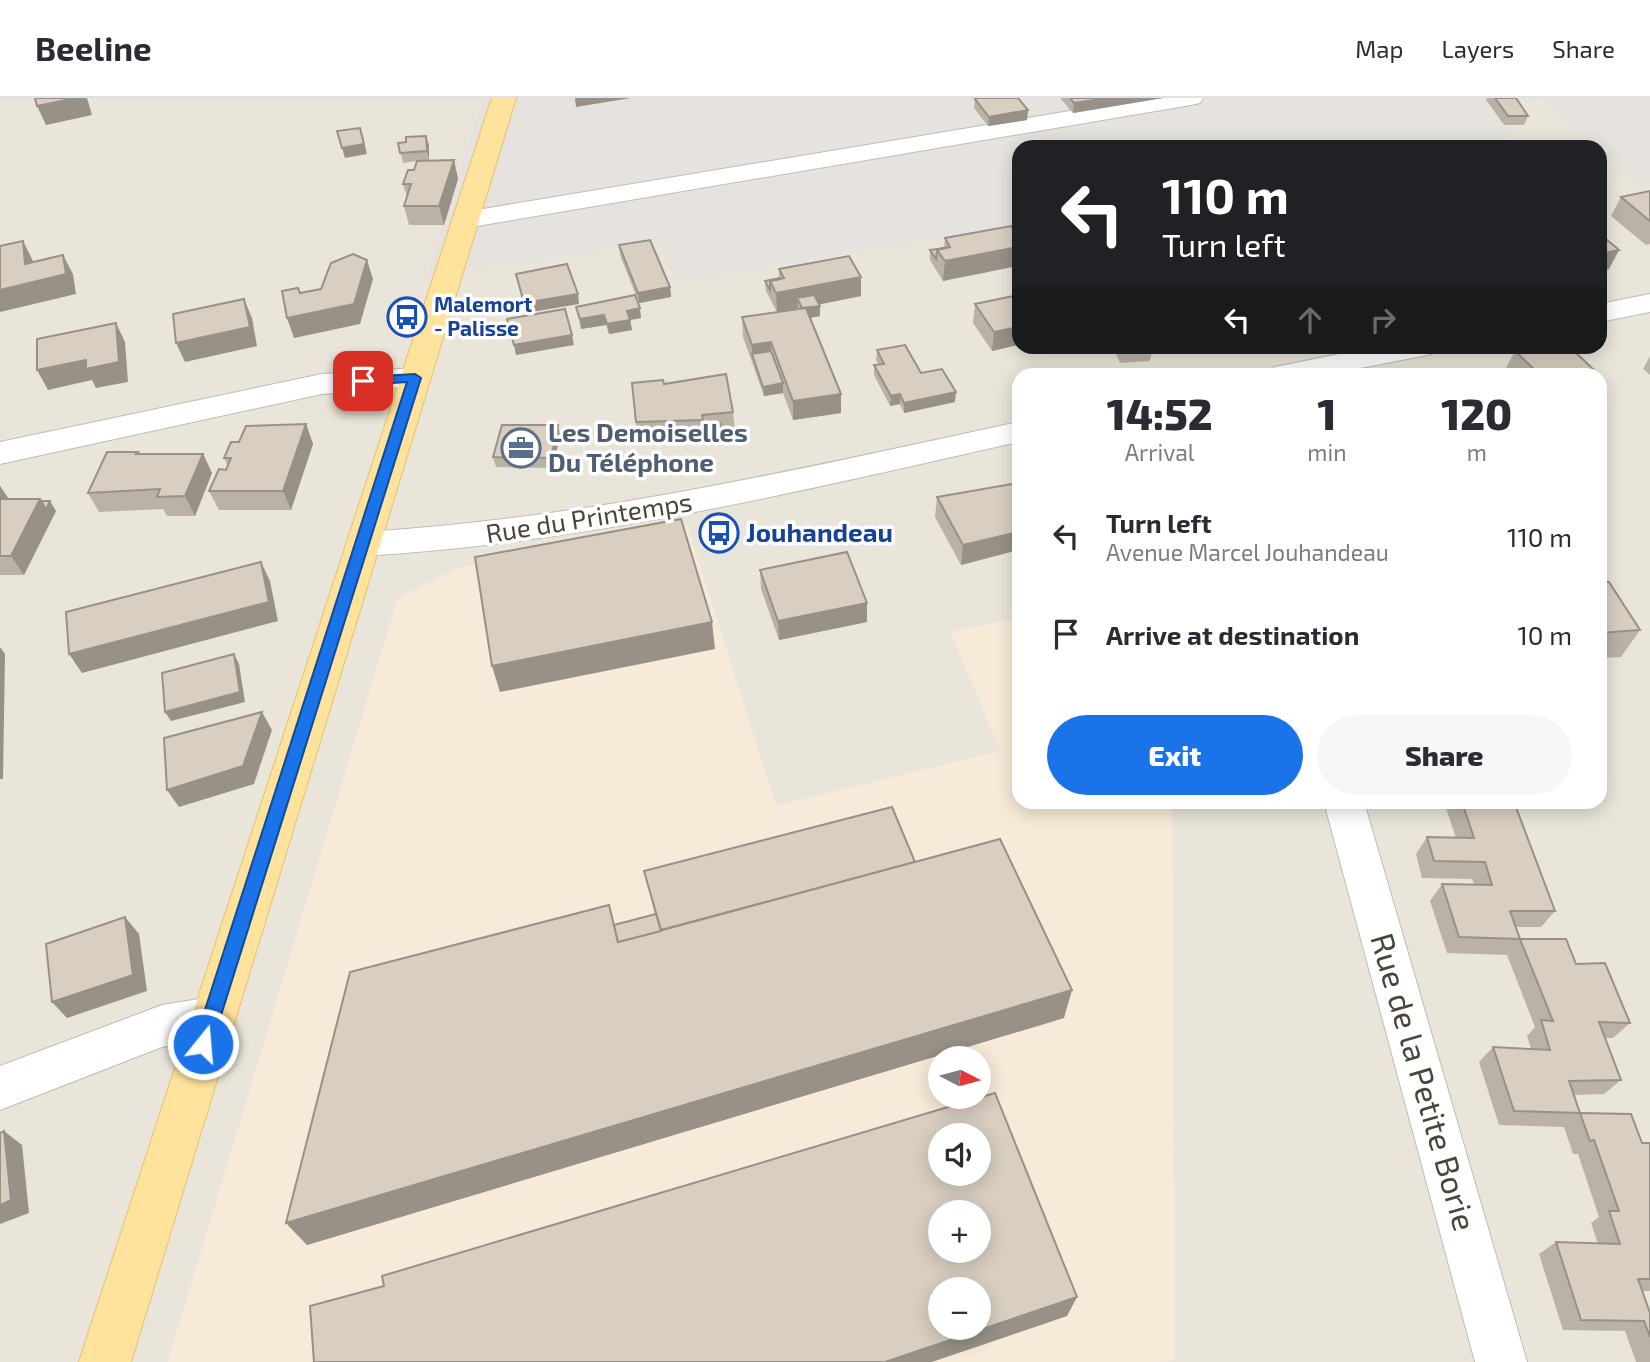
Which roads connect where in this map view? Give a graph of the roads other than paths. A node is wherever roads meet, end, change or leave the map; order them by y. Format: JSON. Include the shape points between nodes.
{"nodes":[{"id":1,"x":504,"y":98,"type":"edge"},
{"id":2,"x":1191,"y":98,"type":"edge"},
{"id":3,"x":465,"y":219,"type":"junction"},
{"id":4,"x":1650,"y":303,"type":"edge"},
{"id":5,"x":1607,"y":312,"type":"edge"},
{"id":6,"x":1386,"y":354,"type":"edge"},
{"id":7,"x":1315,"y":368,"type":"edge"},
{"id":8,"x":415,"y":378,"type":"junction"},
{"id":9,"x":1012,"y":433,"type":"edge"},
{"id":10,"x":0,"y":453,"type":"edge"},
{"id":11,"x":363,"y":544,"type":"junction"},
{"id":12,"x":1346,"y":809,"type":"edge"},
{"id":13,"x":211,"y":1018,"type":"junction"},
{"id":14,"x":0,"y":1088,"type":"edge"},
{"id":15,"x":104,"y":1362,"type":"edge"},
{"id":16,"x":1501,"y":1362,"type":"edge"}],
"edges":[{"from":1,"to":3,"type":"main road"},
{"from":2,"to":3,"type":"street"},
{"from":3,"to":8,"type":"main road"},
{"from":4,"to":5,"type":"street"},
{"from":6,"to":7,"type":"street"},
{"from":8,"to":10,"type":"street","via":[[322,384]]},
{"from":8,"to":11,"type":"main road"},
{"from":9,"to":11,"type":"street","name":"Rue du Printemps","via":[[687,503],[500,534]]},
{"from":11,"to":13,"type":"main road"},
{"from":12,"to":16,"type":"street","name":"Rue de la Petite Borie"},
{"from":13,"to":14,"type":"street","via":[[162,1026]]},
{"from":13,"to":15,"type":"main road"}]}
